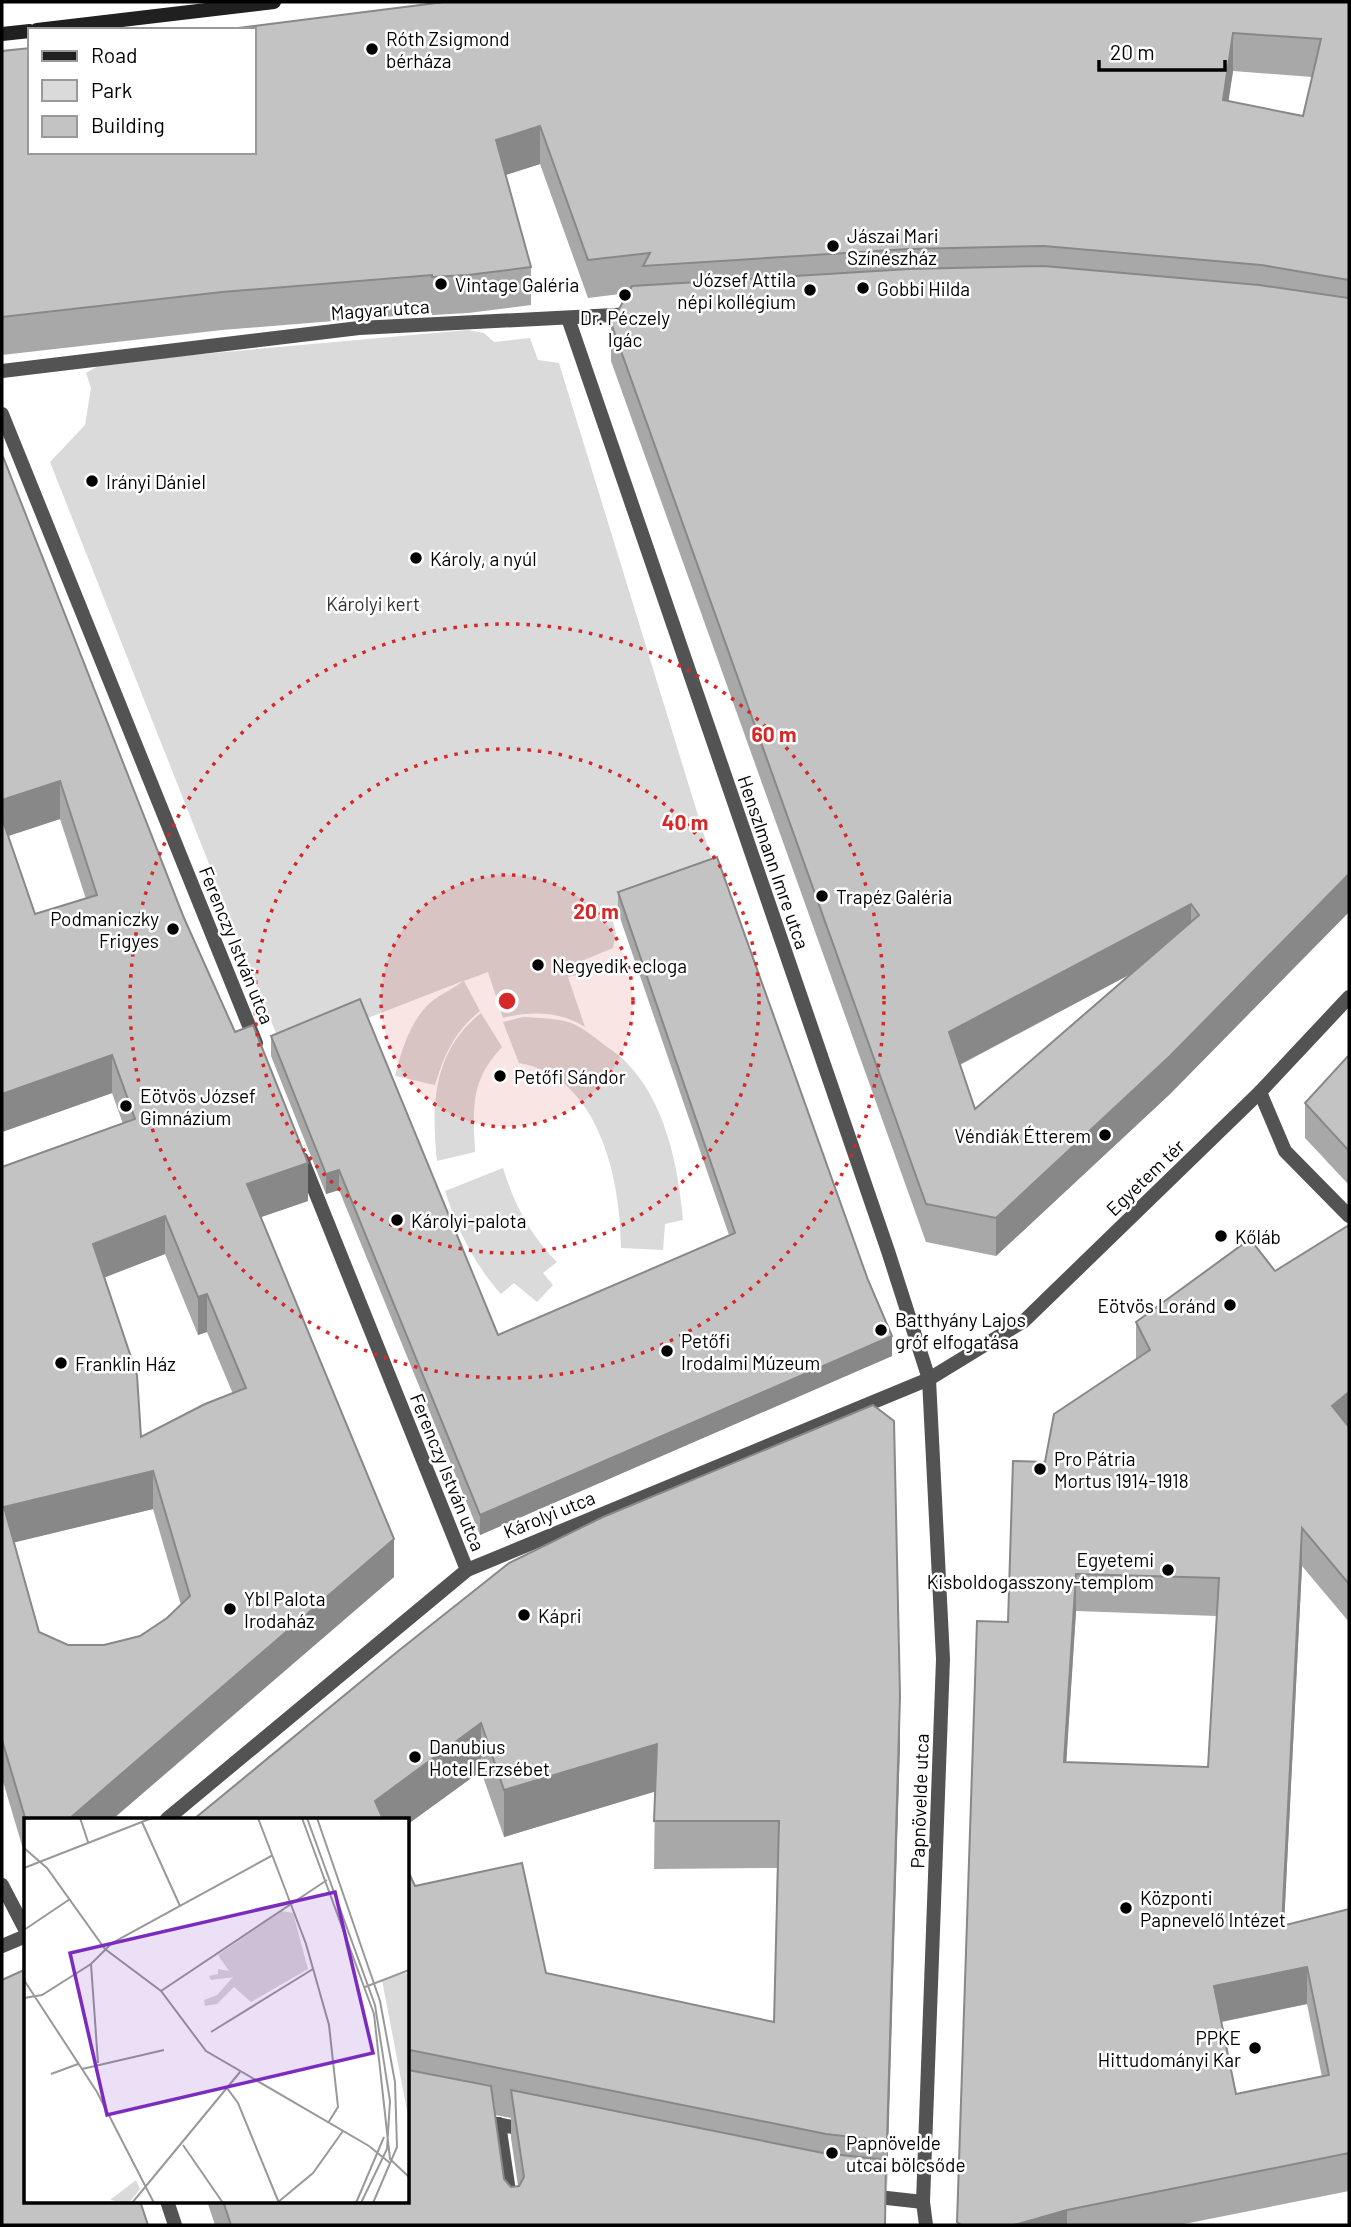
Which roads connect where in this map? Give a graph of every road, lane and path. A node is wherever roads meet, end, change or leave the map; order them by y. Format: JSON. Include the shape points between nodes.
{"nodes":[{"id":1,"x":274,"y":2,"type":"edge"},
{"id":2,"x":54,"y":28,"type":"edge"},
{"id":3,"x":28,"y":31,"type":"edge"},
{"id":4,"x":2,"y":34,"type":"edge"},
{"id":5,"x":650,"y":313,"type":"edge"},
{"id":6,"x":568,"y":318,"type":"junction"},
{"id":7,"x":2,"y":371,"type":"edge"},
{"id":8,"x":2,"y":414,"type":"edge"},
{"id":9,"x":1349,"y":998,"type":"edge"},
{"id":10,"x":263,"y":1060,"type":"edge"},
{"id":11,"x":1260,"y":1092,"type":"junction"},
{"id":12,"x":298,"y":1148,"type":"edge"},
{"id":13,"x":1349,"y":1216,"type":"edge"},
{"id":14,"x":929,"y":1379,"type":"junction"},
{"id":15,"x":467,"y":1570,"type":"junction"},
{"id":16,"x":168,"y":1818,"type":"edge"},
{"id":17,"x":2,"y":1885,"type":"edge"},
{"id":18,"x":24,"y":1929,"type":"edge"},
{"id":19,"x":24,"y":1934,"type":"edge"},
{"id":20,"x":2,"y":1946,"type":"edge"},
{"id":21,"x":460,"y":2117,"type":"edge"},
{"id":22,"x":499,"y":2124,"type":"junction"},
{"id":23,"x":540,"y":2133,"type":"edge"},
{"id":24,"x":859,"y":2195,"type":"edge"},
{"id":25,"x":167,"y":2202,"type":"edge"},
{"id":26,"x":923,"y":2202,"type":"junction"},
{"id":27,"x":175,"y":2225,"type":"edge"},
{"id":28,"x":514,"y":2225,"type":"edge"},
{"id":29,"x":926,"y":2225,"type":"edge"}],
"edges":[{"from":1,"to":2,"type":"main road"},
{"from":3,"to":4,"type":"main road"},
{"from":5,"to":6,"type":"street","name":"Magyar utca"},
{"from":6,"to":7,"type":"street","name":"Magyar utca","via":[[359,328]]},
{"from":6,"to":14,"type":"street","name":"Henszlmann Imre utca"},
{"from":8,"to":10,"type":"street","name":"Ferenczy István utca"},
{"from":9,"to":11,"type":"street","name":"Egyetem tér"},
{"from":11,"to":13,"type":"street","via":[[1285,1150]]},
{"from":11,"to":14,"type":"street","name":"Egyetem tér","via":[[1024,1321]]},
{"from":12,"to":15,"type":"street","name":"Ferenczy István utca"},
{"from":14,"to":15,"type":"street","name":"Károlyi utca"},
{"from":14,"to":26,"type":"street","name":"Papnövelde utca","via":[[943,1659]]},
{"from":15,"to":16,"type":"street","name":"Károlyi utca"},
{"from":17,"to":18,"type":"street"},
{"from":19,"to":20,"type":"street"},
{"from":21,"to":22,"type":"street"},
{"from":22,"to":23,"type":"street"},
{"from":22,"to":28,"type":"street"},
{"from":24,"to":26,"type":"street"},
{"from":25,"to":27,"type":"street"},
{"from":26,"to":29,"type":"street","name":"Papnövelde utca"}]}
